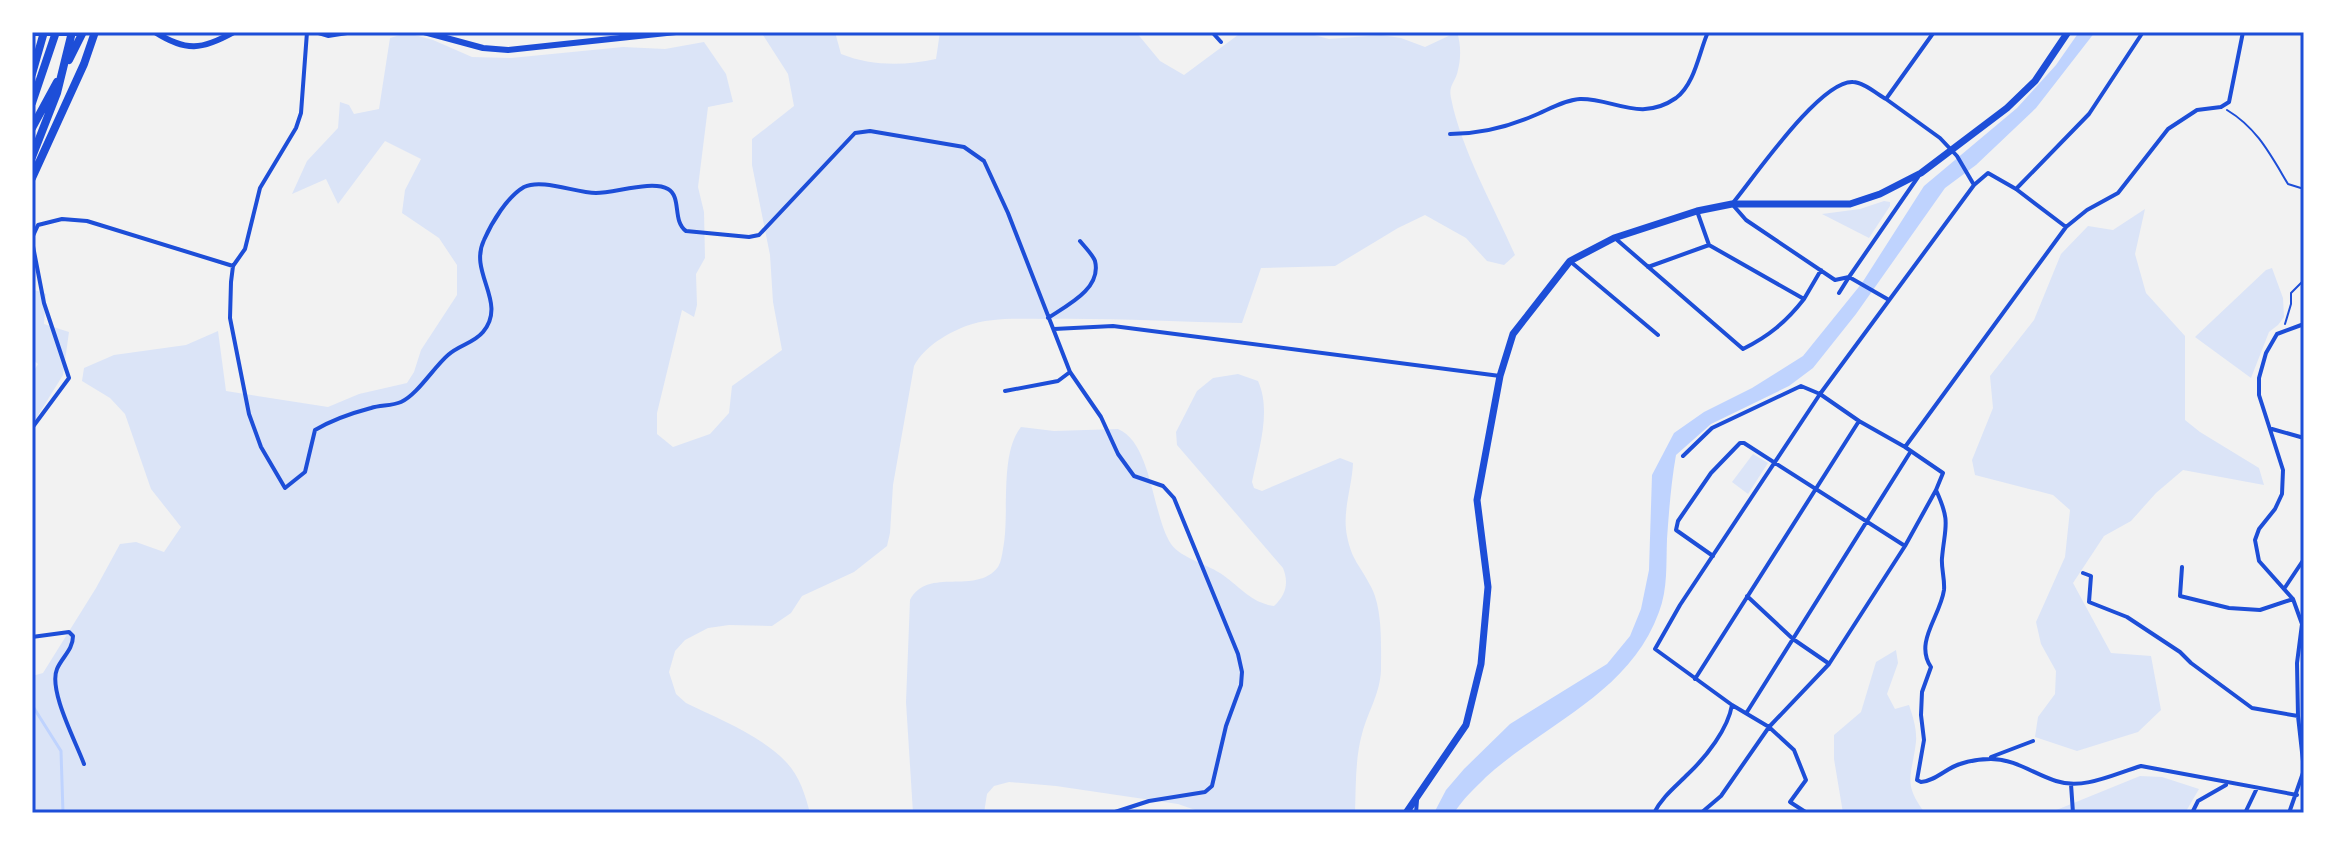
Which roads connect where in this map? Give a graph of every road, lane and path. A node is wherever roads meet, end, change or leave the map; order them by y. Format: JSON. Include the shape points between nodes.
{"nodes":[{"id":1,"x":32,"y":32,"type":"edge"},
{"id":2,"x":44,"y":32,"type":"edge"},
{"id":3,"x":56,"y":32,"type":"edge"},
{"id":4,"x":72,"y":32,"type":"edge"},
{"id":5,"x":83,"y":32,"type":"edge"},
{"id":6,"x":95,"y":32,"type":"edge"},
{"id":7,"x":104,"y":32,"type":"edge"},
{"id":8,"x":155,"y":32,"type":"edge"},
{"id":9,"x":234,"y":32,"type":"edge"},
{"id":10,"x":307,"y":32,"type":"edge"},
{"id":11,"x":318,"y":32,"type":"edge"},
{"id":12,"x":347,"y":32,"type":"edge"},
{"id":13,"x":424,"y":32,"type":"edge"},
{"id":14,"x":676,"y":32,"type":"edge"},
{"id":15,"x":1212,"y":32,"type":"edge"},
{"id":16,"x":1708,"y":32,"type":"edge"},
{"id":17,"x":1934,"y":32,"type":"edge"},
{"id":18,"x":2068,"y":32,"type":"edge"},
{"id":19,"x":2143,"y":32,"type":"edge"},
{"id":20,"x":2243,"y":32,"type":"edge"},
{"id":21,"x":1221,"y":42,"type":"dead end"},
{"id":22,"x":33,"y":72,"type":"edge"},
{"id":23,"x":1886,"y":99,"type":"junction"},
{"id":24,"x":32,"y":103,"type":"edge"},
{"id":25,"x":2221,"y":107,"type":"junction"},
{"id":26,"x":53,"y":121,"type":"junction"},
{"id":27,"x":32,"y":128,"type":"edge"},
{"id":28,"x":1450,"y":134,"type":"dead end"},
{"id":29,"x":1950,"y":149,"type":"junction"},
{"id":30,"x":32,"y":157,"type":"edge"},
{"id":31,"x":1921,"y":173,"type":"junction"},
{"id":32,"x":32,"y":178,"type":"edge"},
{"id":33,"x":1974,"y":185,"type":"junction"},
{"id":34,"x":2016,"y":189,"type":"junction"},
{"id":35,"x":2304,"y":189,"type":"edge"},
{"id":36,"x":1732,"y":204,"type":"junction"},
{"id":37,"x":1697,"y":211,"type":"junction"},
{"id":38,"x":2066,"y":227,"type":"junction"},
{"id":39,"x":1614,"y":238,"type":"junction"},
{"id":40,"x":32,"y":239,"type":"edge"},
{"id":41,"x":1080,"y":241,"type":"dead end"},
{"id":42,"x":1709,"y":245,"type":"junction"},
{"id":43,"x":1570,"y":261,"type":"junction"},
{"id":44,"x":233,"y":266,"type":"junction"},
{"id":45,"x":1648,"y":267,"type":"junction"},
{"id":46,"x":1821,"y":270,"type":"junction"},
{"id":47,"x":1852,"y":278,"type":"junction"},
{"id":48,"x":2304,"y":280,"type":"edge"},
{"id":49,"x":1839,"y":293,"type":"dead end"},
{"id":50,"x":1804,"y":299,"type":"junction"},
{"id":51,"x":1889,"y":300,"type":"junction"},
{"id":52,"x":1048,"y":318,"type":"junction"},
{"id":53,"x":2304,"y":324,"type":"edge"},
{"id":54,"x":1052,"y":329,"type":"junction"},
{"id":55,"x":2277,"y":334,"type":"junction"},
{"id":56,"x":1658,"y":335,"type":"dead end"},
{"id":57,"x":1070,"y":372,"type":"junction"},
{"id":58,"x":1500,"y":376,"type":"junction"},
{"id":59,"x":1005,"y":391,"type":"dead end"},
{"id":60,"x":1820,"y":394,"type":"junction"},
{"id":61,"x":1859,"y":421,"type":"junction"},
{"id":62,"x":32,"y":428,"type":"edge"},
{"id":63,"x":2271,"y":428,"type":"junction"},
{"id":64,"x":2304,"y":438,"type":"edge"},
{"id":65,"x":1905,"y":447,"type":"junction"},
{"id":66,"x":1911,"y":451,"type":"junction"},
{"id":67,"x":1683,"y":456,"type":"dead end"},
{"id":68,"x":1774,"y":463,"type":"junction"},
{"id":69,"x":1815,"y":488,"type":"junction"},
{"id":70,"x":1936,"y":490,"type":"junction"},
{"id":71,"x":1866,"y":521,"type":"junction"},
{"id":72,"x":1905,"y":546,"type":"junction"},
{"id":73,"x":1713,"y":556,"type":"junction"},
{"id":74,"x":2304,"y":559,"type":"edge"},
{"id":75,"x":2182,"y":567,"type":"dead end"},
{"id":76,"x":2083,"y":573,"type":"dead end"},
{"id":77,"x":2284,"y":589,"type":"junction"},
{"id":78,"x":1747,"y":596,"type":"junction"},
{"id":79,"x":2293,"y":599,"type":"junction"},
{"id":80,"x":32,"y":637,"type":"edge"},
{"id":81,"x":1793,"y":639,"type":"junction"},
{"id":82,"x":2297,"y":663,"type":"junction"},
{"id":83,"x":2304,"y":663,"type":"edge"},
{"id":84,"x":1829,"y":664,"type":"junction"},
{"id":85,"x":1695,"y":679,"type":"junction"},
{"id":86,"x":1732,"y":705,"type":"junction"},
{"id":87,"x":1747,"y":712,"type":"junction"},
{"id":88,"x":2298,"y":716,"type":"junction"},
{"id":89,"x":1769,"y":727,"type":"junction"},
{"id":90,"x":2033,"y":741,"type":"dead end"},
{"id":91,"x":1989,"y":758,"type":"junction"},
{"id":92,"x":84,"y":764,"type":"dead end"},
{"id":93,"x":2304,"y":770,"type":"edge"},
{"id":94,"x":2228,"y":783,"type":"junction"},
{"id":95,"x":2071,"y":784,"type":"junction"},
{"id":96,"x":2257,"y":788,"type":"junction"},
{"id":97,"x":2297,"y":795,"type":"junction"},
{"id":98,"x":1417,"y":797,"type":"junction"},
{"id":99,"x":1112,"y":813,"type":"edge"},
{"id":100,"x":1406,"y":813,"type":"edge"},
{"id":101,"x":1416,"y":813,"type":"edge"},
{"id":102,"x":1654,"y":813,"type":"edge"},
{"id":103,"x":1701,"y":813,"type":"edge"},
{"id":104,"x":1807,"y":813,"type":"edge"},
{"id":105,"x":2073,"y":813,"type":"edge"},
{"id":106,"x":2192,"y":813,"type":"edge"},
{"id":107,"x":2245,"y":813,"type":"edge"},
{"id":108,"x":2289,"y":813,"type":"edge"}],
"edges":[{"from":1,"to":7,"type":"highway"},
{"from":2,"to":22,"type":"highway"},
{"from":3,"to":24,"type":"highway"},
{"from":4,"to":26,"type":"highway"},
{"from":5,"to":27,"type":"highway"},
{"from":6,"to":26,"type":"highway"},
{"from":8,"to":9,"type":"street","via":[[189,48]]},
{"from":10,"to":44,"type":"street","via":[[301,113],[260,188],[245,249]]},
{"from":11,"to":12,"type":"street"},
{"from":13,"to":14,"type":"street","via":[[508,50]]},
{"from":15,"to":21,"type":"street"},
{"from":16,"to":28,"type":"street","via":[[1684,90],[1662,105],[1619,108],[1578,99],[1488,133]]},
{"from":17,"to":23,"type":"street"},
{"from":18,"to":29,"type":"main road","via":[[2026,90]]},
{"from":19,"to":34,"type":"street","via":[[2089,114]]},
{"from":20,"to":25,"type":"street","via":[[2229,102]]},
{"from":23,"to":29,"type":"street"},
{"from":23,"to":36,"type":"street","via":[[1855,81],[1843,83],[1798,118]]},
{"from":25,"to":35,"type":"path","via":[[2260,136],[2288,184]]},
{"from":25,"to":38,"type":"street","via":[[2197,110],[2168,129],[2118,193]]},
{"from":26,"to":30,"type":"highway"},
{"from":26,"to":32,"type":"highway"},
{"from":29,"to":31,"type":"main road"},
{"from":29,"to":33,"type":"street"},
{"from":31,"to":36,"type":"main road","via":[[1850,204]]},
{"from":31,"to":47,"type":"street"},
{"from":33,"to":34,"type":"street","via":[[1988,173]]},
{"from":33,"to":51,"type":"street"},
{"from":34,"to":38,"type":"street"},
{"from":36,"to":37,"type":"main road"},
{"from":36,"to":46,"type":"street","via":[[1746,220]]},
{"from":37,"to":39,"type":"main road"},
{"from":37,"to":42,"type":"street"},
{"from":38,"to":65,"type":"street"},
{"from":39,"to":43,"type":"main road"},
{"from":39,"to":45,"type":"street"},
{"from":40,"to":44,"type":"street","via":[[38,225],[62,219],[87,221]]},
{"from":40,"to":62,"type":"street","via":[[44,303],[69,378]]},
{"from":41,"to":52,"type":"street","via":[[1095,260],[1095,275],[1083,295]]},
{"from":42,"to":45,"type":"street"},
{"from":42,"to":50,"type":"street"},
{"from":43,"to":56,"type":"street"},
{"from":43,"to":58,"type":"main road","via":[[1513,334]]},
{"from":44,"to":52,"type":"street","via":[[230,318],[241,382],[261,447],[285,488],[305,472],[315,430],[404,401],[449,353],[480,336],[493,314],[480,269],[483,241],[508,201],[532,185],[581,193],[669,189],[686,231],[749,237],[759,235],[855,133],[964,147],[984,161]]},
{"from":45,"to":50,"type":"street","via":[[1743,349],[1786,322]]},
{"from":46,"to":47,"type":"street","via":[[1835,280]]},
{"from":46,"to":50,"type":"street"},
{"from":47,"to":49,"type":"street"},
{"from":47,"to":51,"type":"street"},
{"from":48,"to":55,"type":"path","via":[[2291,293],[2287,320]]},
{"from":51,"to":60,"type":"street"},
{"from":52,"to":54,"type":"street"},
{"from":53,"to":55,"type":"street"},
{"from":54,"to":57,"type":"street"},
{"from":54,"to":58,"type":"street","via":[[1113,326]]},
{"from":55,"to":63,"type":"street","via":[[2259,378]]},
{"from":57,"to":59,"type":"street","via":[[1058,381]]},
{"from":57,"to":99,"type":"street","via":[[1134,476],[1163,486],[1174,498],[1242,672],[1212,786]]},
{"from":58,"to":98,"type":"main road","via":[[1477,500],[1488,587],[1481,664],[1466,725]]},
{"from":60,"to":61,"type":"street"},
{"from":60,"to":67,"type":"street","via":[[1801,386],[1712,428]]},
{"from":60,"to":68,"type":"street"},
{"from":61,"to":65,"type":"street"},
{"from":61,"to":69,"type":"street"},
{"from":63,"to":64,"type":"street"},
{"from":63,"to":77,"type":"street","via":[[2283,470],[2282,494],[2255,540],[2259,561]]},
{"from":65,"to":66,"type":"street"},
{"from":66,"to":70,"type":"street","via":[[1943,473]]},
{"from":66,"to":71,"type":"street"},
{"from":68,"to":69,"type":"street"},
{"from":68,"to":73,"type":"street"},
{"from":68,"to":73,"type":"street","via":[[1740,443],[1711,473],[1678,521],[1676,530]]},
{"from":69,"to":71,"type":"street"},
{"from":69,"to":78,"type":"street"},
{"from":70,"to":72,"type":"street"},
{"from":70,"to":91,"type":"street","via":[[1948,528],[1944,588],[1924,643],[1931,667],[1922,692],[1924,740],[1917,780],[1930,781],[1959,764]]},
{"from":71,"to":72,"type":"street"},
{"from":71,"to":81,"type":"street"},
{"from":72,"to":84,"type":"street"},
{"from":73,"to":85,"type":"street","via":[[1655,649]]},
{"from":74,"to":77,"type":"street"},
{"from":75,"to":79,"type":"street","via":[[2180,596],[2260,610]]},
{"from":76,"to":88,"type":"street","via":[[2091,576],[2089,602],[2127,617],[2252,708]]},
{"from":77,"to":79,"type":"street"},
{"from":78,"to":81,"type":"street"},
{"from":78,"to":85,"type":"street"},
{"from":79,"to":82,"type":"street","via":[[2302,624]]},
{"from":80,"to":92,"type":"street","via":[[69,632],[73,636],[56,670],[56,690]]},
{"from":81,"to":84,"type":"street"},
{"from":81,"to":87,"type":"street"},
{"from":82,"to":83,"type":"street"},
{"from":82,"to":88,"type":"street"},
{"from":84,"to":89,"type":"street"},
{"from":85,"to":86,"type":"street"},
{"from":86,"to":87,"type":"street"},
{"from":86,"to":102,"type":"street","via":[[1727,724]]},
{"from":87,"to":89,"type":"street"},
{"from":88,"to":93,"type":"street"},
{"from":89,"to":103,"type":"street","via":[[1721,796]]},
{"from":89,"to":104,"type":"street","via":[[1794,750],[1806,780],[1790,802]]},
{"from":90,"to":91,"type":"street"},
{"from":91,"to":95,"type":"street"},
{"from":93,"to":97,"type":"street"},
{"from":94,"to":95,"type":"street","via":[[2141,766]]},
{"from":94,"to":96,"type":"street"},
{"from":94,"to":106,"type":"street","via":[[2198,801]]},
{"from":95,"to":105,"type":"street"},
{"from":96,"to":97,"type":"street"},
{"from":96,"to":107,"type":"street"},
{"from":97,"to":108,"type":"street"},
{"from":98,"to":100,"type":"main road"},
{"from":98,"to":101,"type":"street"}]}
